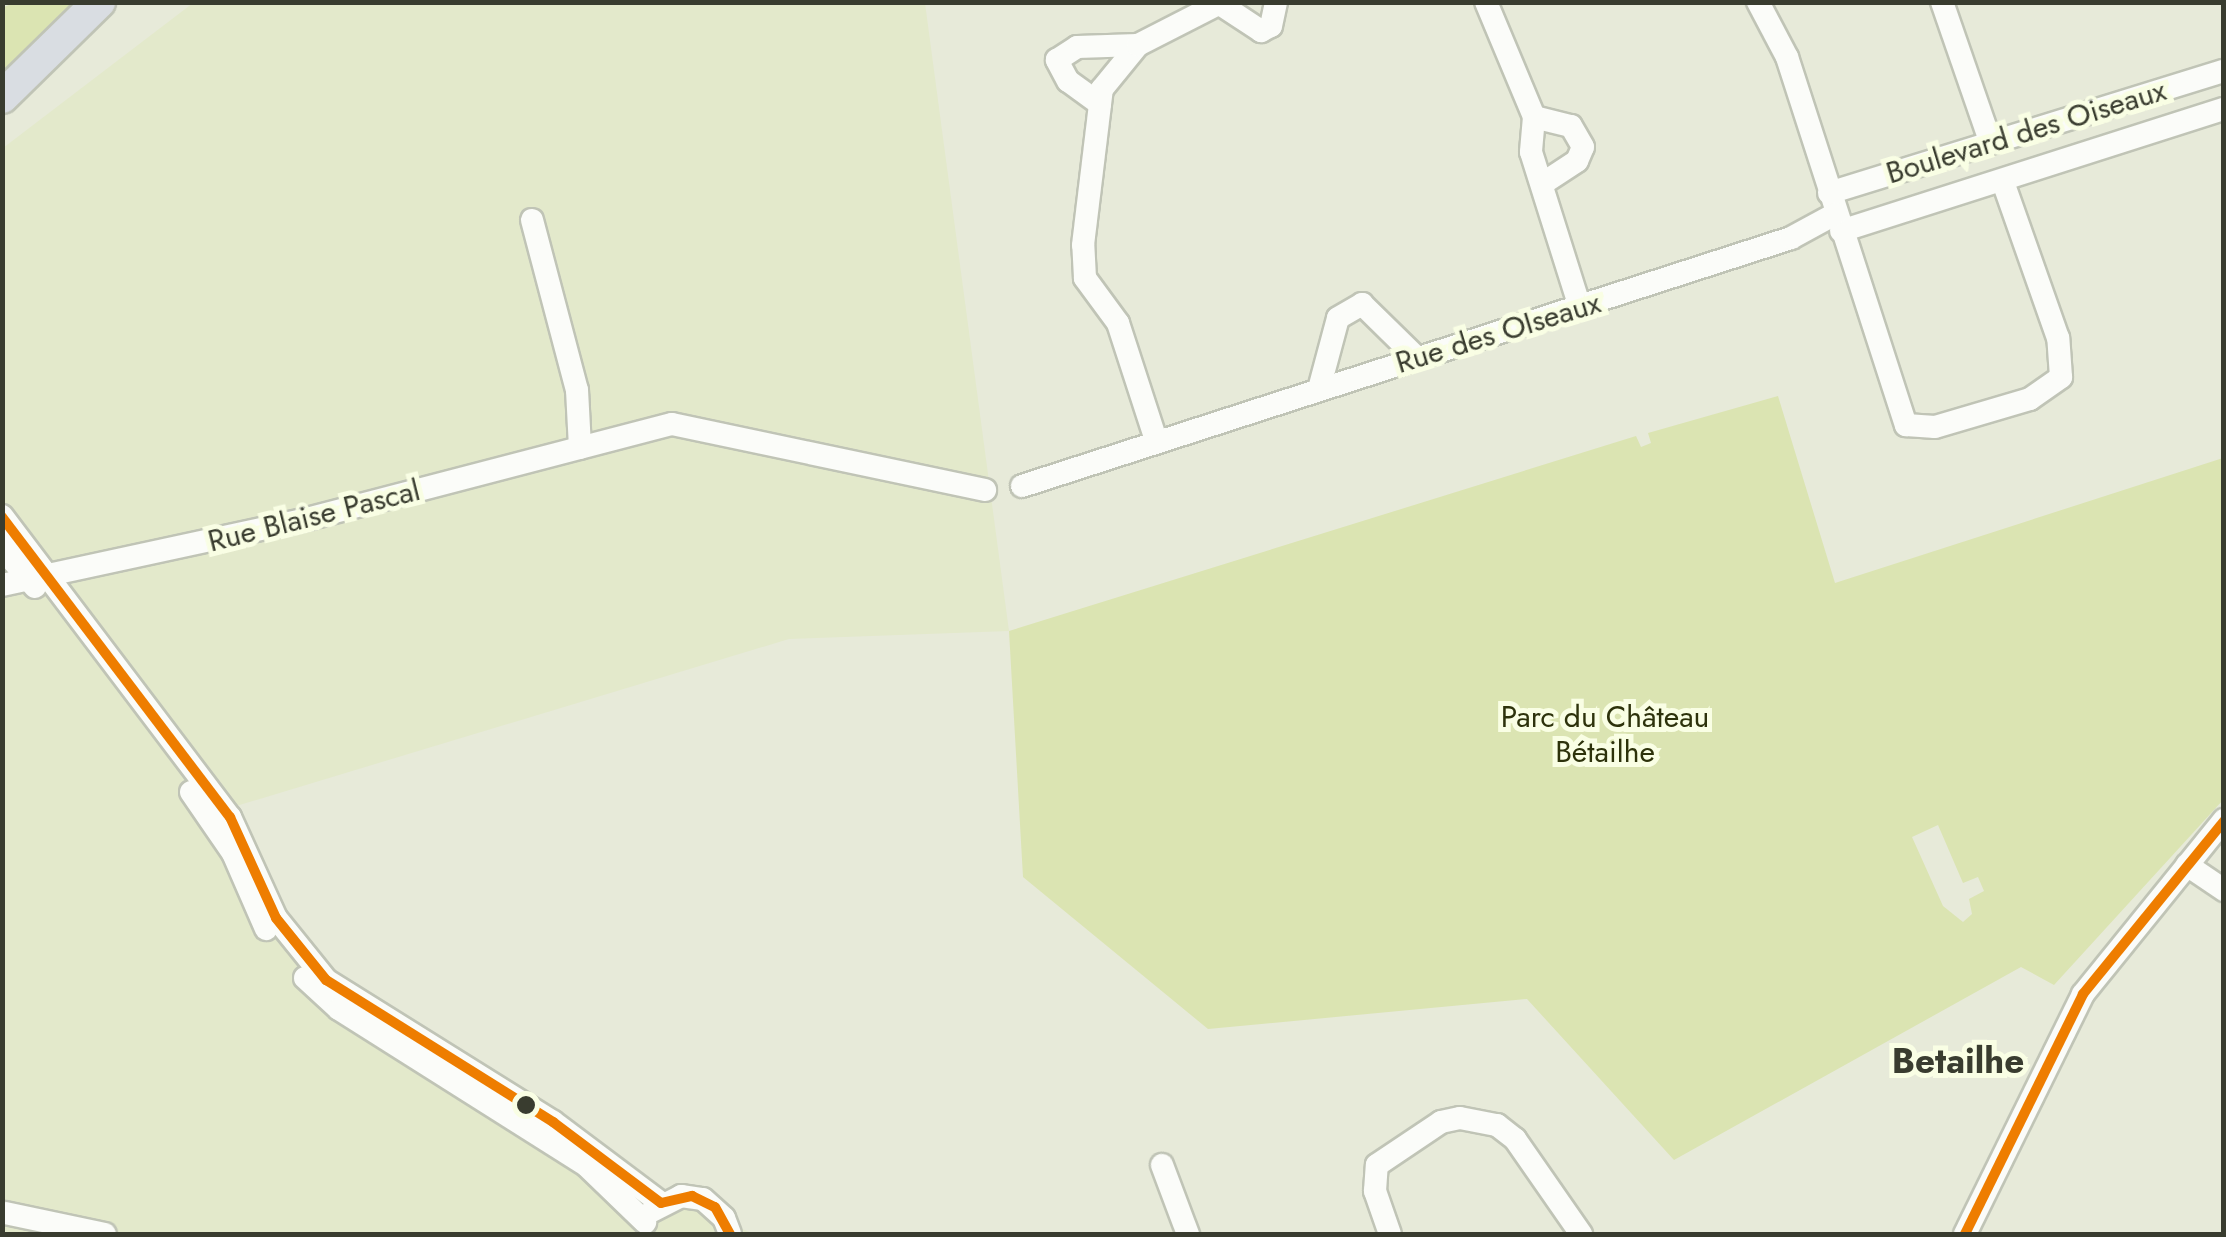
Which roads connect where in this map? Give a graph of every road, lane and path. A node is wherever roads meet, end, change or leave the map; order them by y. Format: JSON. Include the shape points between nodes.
{"nodes":[{"id":1,"x":99,"y":2,"type":"edge"},
{"id":2,"x":1276,"y":2,"type":"edge"},
{"id":3,"x":1486,"y":2,"type":"edge"},
{"id":4,"x":1758,"y":2,"type":"edge"},
{"id":5,"x":1942,"y":2,"type":"edge"},
{"id":6,"x":1218,"y":4,"type":"edge"},
{"id":7,"x":1138,"y":45,"type":"junction"},
{"id":8,"x":2222,"y":75,"type":"edge"},
{"id":9,"x":2,"y":97,"type":"edge"},
{"id":10,"x":1100,"y":104,"type":"junction"},
{"id":11,"x":2105,"y":108,"type":"junction"},
{"id":12,"x":2224,"y":109,"type":"edge"},
{"id":13,"x":1534,"y":117,"type":"junction"},
{"id":14,"x":2116,"y":140,"type":"junction"},
{"id":15,"x":1990,"y":141,"type":"junction"},
{"id":16,"x":2003,"y":182,"type":"junction"},
{"id":17,"x":1542,"y":184,"type":"junction"},
{"id":18,"x":1835,"y":213,"type":"junction"},
{"id":19,"x":532,"y":220,"type":"dead end"},
{"id":20,"x":1580,"y":307,"type":"junction"},
{"id":21,"x":1417,"y":358,"type":"junction"},
{"id":22,"x":1318,"y":389,"type":"junction"},
{"id":23,"x":1156,"y":440,"type":"junction"},
{"id":24,"x":580,"y":448,"type":"junction"},
{"id":25,"x":1022,"y":486,"type":"dead end"},
{"id":26,"x":985,"y":490,"type":"dead end"},
{"id":27,"x":2,"y":516,"type":"edge"},
{"id":28,"x":2,"y":548,"type":"edge"},
{"id":29,"x":38,"y":579,"type":"junction"},
{"id":30,"x":2,"y":585,"type":"edge"},
{"id":31,"x":2224,"y":820,"type":"edge"},
{"id":32,"x":2187,"y":865,"type":"junction"},
{"id":33,"x":2224,"y":890,"type":"edge"},
{"id":34,"x":1162,"y":1164,"type":"dead end"},
{"id":35,"x":661,"y":1203,"type":"junction"},
{"id":36,"x":5,"y":1213,"type":"edge"},
{"id":37,"x":643,"y":1228,"type":"edge"},
{"id":38,"x":105,"y":1234,"type":"edge"},
{"id":39,"x":730,"y":1234,"type":"edge"},
{"id":40,"x":1188,"y":1234,"type":"edge"},
{"id":41,"x":1390,"y":1234,"type":"edge"},
{"id":42,"x":1580,"y":1234,"type":"edge"},
{"id":43,"x":1964,"y":1234,"type":"edge"}],
"edges":[{"from":1,"to":9,"type":"highway"},
{"from":2,"to":6,"type":"street","via":[[1271,26],[1260,31]]},
{"from":3,"to":13,"type":"street"},
{"from":4,"to":18,"type":"street","via":[[1788,58]]},
{"from":5,"to":15,"type":"street"},
{"from":6,"to":7,"type":"street"},
{"from":7,"to":10,"type":"street","via":[[1107,77]]},
{"from":7,"to":10,"type":"street","via":[[1077,47],[1057,60],[1068,81]]},
{"from":8,"to":11,"type":"street","name":"Boulevard des Oiseaux"},
{"from":10,"to":23,"type":"street","via":[[1085,278],[1118,323]]},
{"from":11,"to":14,"type":"street"},
{"from":11,"to":15,"type":"street","name":"Boulevard des Oiseaux"},
{"from":12,"to":14,"type":"street","name":"Boulevard des Oiseaux"},
{"from":13,"to":17,"type":"street","via":[[1531,152]]},
{"from":13,"to":17,"type":"street","via":[[1571,126],[1583,148],[1577,161]]},
{"from":14,"to":16,"type":"street","name":"Boulevard des Oiseaux"},
{"from":15,"to":18,"type":"street","name":"Boulevard des Oiseaux"},
{"from":16,"to":18,"type":"street","name":"Boulevard des Oiseaux"},
{"from":16,"to":18,"type":"street","via":[[2058,338],[2061,377],[2030,399],[1936,428],[1906,425],[1898,413]]},
{"from":17,"to":20,"type":"street"},
{"from":18,"to":20,"type":"street","name":"Rue des OIseaux","via":[[1791,238]]},
{"from":19,"to":24,"type":"street","via":[[577,390]]},
{"from":20,"to":21,"type":"street","name":"Rue des OIseaux"},
{"from":21,"to":22,"type":"street","name":"Rue des OIseaux"},
{"from":21,"to":22,"type":"street","via":[[1362,304],[1338,318]]},
{"from":22,"to":23,"type":"street","name":"Rue des OIseaux"},
{"from":23,"to":25,"type":"street","name":"Rue des OIseaux"},
{"from":24,"to":26,"type":"street","name":"Rue Blaise Pascal","via":[[672,424]]},
{"from":24,"to":29,"type":"street","name":"Rue Blaise Pascal"},
{"from":27,"to":29,"type":"street"},
{"from":28,"to":29,"type":"street"},
{"from":29,"to":30,"type":"street","name":"Rue Blaise Pascal"},
{"from":29,"to":35,"type":"street","via":[[230,817],[276,918],[326,980],[554,1122]]},
{"from":29,"to":37,"type":"street","via":[[216,824],[263,925],[314,989],[588,1166]]},
{"from":31,"to":32,"type":"street"},
{"from":32,"to":33,"type":"street"},
{"from":32,"to":43,"type":"street","via":[[2082,994]]},
{"from":34,"to":40,"type":"street"},
{"from":35,"to":37,"type":"street"},
{"from":35,"to":39,"type":"street","via":[[681,1196],[703,1199],[724,1218]]},
{"from":36,"to":38,"type":"street"},
{"from":41,"to":42,"type":"street","via":[[1374,1191],[1376,1165],[1431,1128],[1460,1118],[1497,1125],[1515,1138]]}]}
